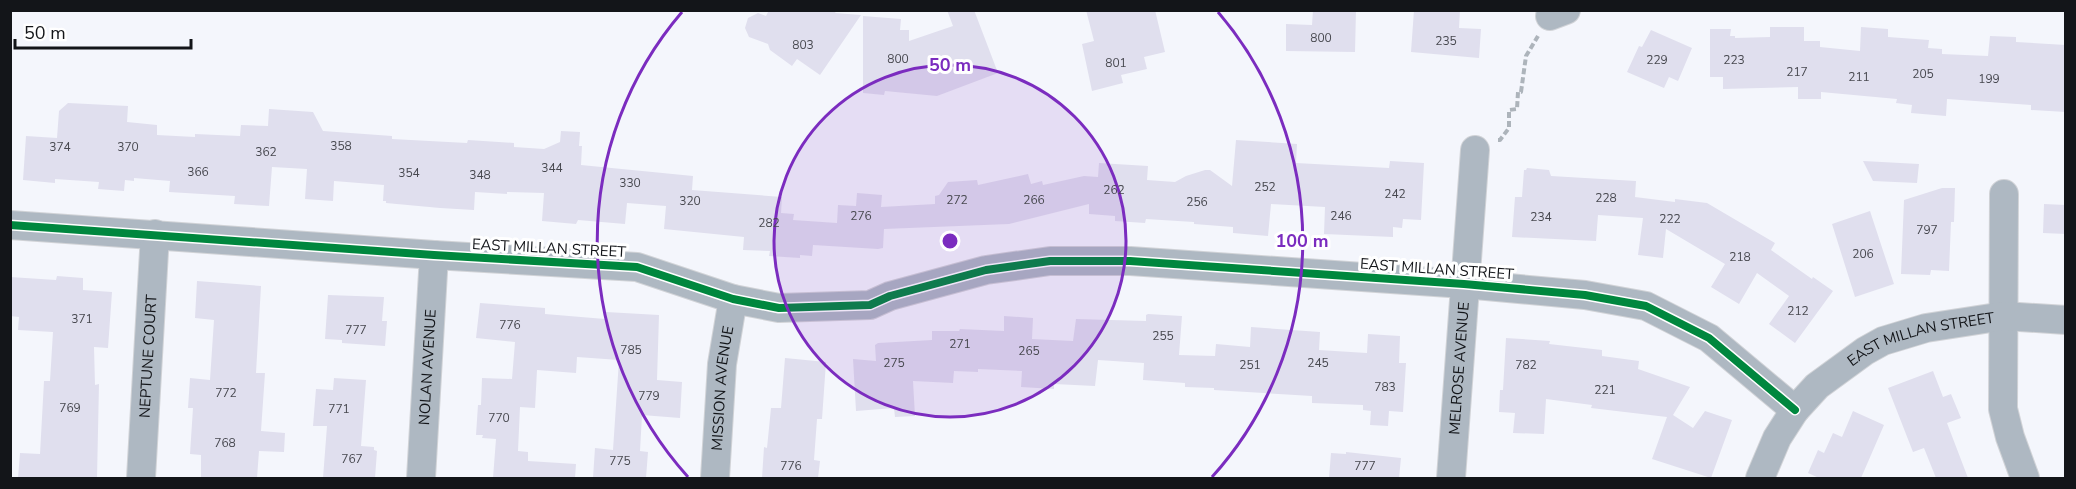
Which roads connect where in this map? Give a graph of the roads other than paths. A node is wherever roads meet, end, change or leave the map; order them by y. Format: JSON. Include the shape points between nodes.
{"nodes":[{"id":1,"x":1475,"y":150,"type":"dead end"},
{"id":2,"x":2004,"y":194,"type":"dead end"},
{"id":3,"x":10,"y":225,"type":"edge"},
{"id":4,"x":155,"y":234,"type":"junction"},
{"id":5,"x":434,"y":255,"type":"junction"},
{"id":6,"x":1464,"y":284,"type":"junction"},
{"id":7,"x":733,"y":300,"type":"junction"},
{"id":8,"x":2004,"y":316,"type":"junction"},
{"id":9,"x":2066,"y":320,"type":"edge"},
{"id":10,"x":1795,"y":410,"type":"junction"},
{"id":11,"x":141,"y":478,"type":"edge"},
{"id":12,"x":421,"y":478,"type":"edge"},
{"id":13,"x":715,"y":478,"type":"edge"},
{"id":14,"x":1452,"y":478,"type":"edge"},
{"id":15,"x":1760,"y":478,"type":"edge"},
{"id":16,"x":2025,"y":478,"type":"edge"}],
"edges":[{"from":1,"to":6,"type":"street","name":"MELROSE AVENUE"},
{"from":2,"to":8,"type":"street"},
{"from":3,"to":4,"type":"street","name":"EAST MILLAN STREET"},
{"from":4,"to":5,"type":"street","name":"EAST MILLAN STREET"},
{"from":4,"to":11,"type":"street","name":"NEPTUNE COURT"},
{"from":5,"to":7,"type":"street","name":"EAST MILLAN STREET","via":[[637,267]]},
{"from":5,"to":12,"type":"street","name":"NOLAN AVENUE"},
{"from":6,"to":7,"type":"street","name":"EAST MILLAN STREET","via":[[1130,261],[1050,261],[986,270],[870,305],[779,308]]},
{"from":6,"to":10,"type":"street","name":"EAST MILLAN STREET","via":[[1585,295],[1646,306],[1708,338]]},
{"from":6,"to":14,"type":"street","name":"MELROSE AVENUE"},
{"from":7,"to":13,"type":"street","name":"MISSION AVENUE","via":[[722,364]]},
{"from":8,"to":9,"type":"street","name":"EAST MILLAN STREET"},
{"from":8,"to":10,"type":"street","name":"EAST MILLAN STREET","via":[[1926,328],[1883,341],[1817,386]]},
{"from":8,"to":16,"type":"street","via":[[2004,410]]},
{"from":10,"to":15,"type":"street","via":[[1777,438]]}]}
